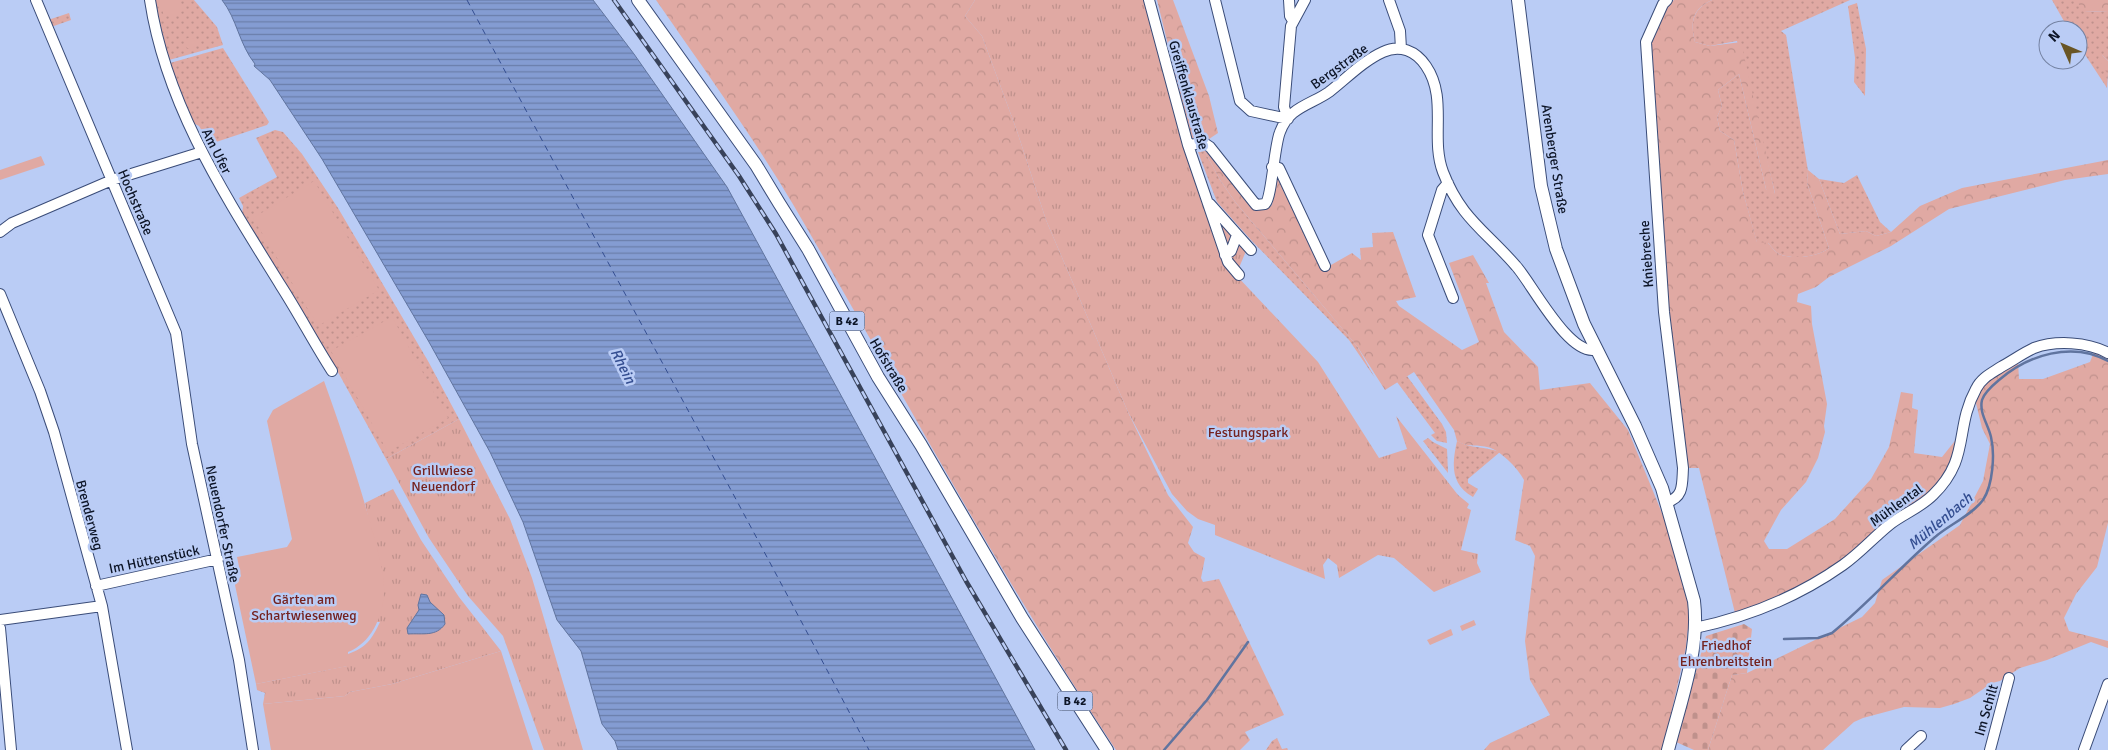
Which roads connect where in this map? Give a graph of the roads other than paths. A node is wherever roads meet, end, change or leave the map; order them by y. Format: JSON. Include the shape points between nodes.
{"nodes":[{"id":1,"x":36,"y":0,"type":"edge"},
{"id":2,"x":150,"y":0,"type":"edge"},
{"id":3,"x":638,"y":0,"type":"edge"},
{"id":4,"x":1149,"y":0,"type":"edge"},
{"id":5,"x":1215,"y":0,"type":"edge"},
{"id":6,"x":1289,"y":0,"type":"edge"},
{"id":7,"x":1305,"y":0,"type":"edge"},
{"id":8,"x":1389,"y":0,"type":"edge"},
{"id":9,"x":1518,"y":0,"type":"edge"},
{"id":10,"x":1667,"y":0,"type":"edge"},
{"id":11,"x":1293,"y":22,"type":"junction"},
{"id":12,"x":1401,"y":48,"type":"junction"},
{"id":13,"x":1288,"y":119,"type":"junction"},
{"id":14,"x":1188,"y":145,"type":"junction"},
{"id":15,"x":202,"y":152,"type":"junction"},
{"id":16,"x":1272,"y":167,"type":"junction"},
{"id":17,"x":112,"y":180,"type":"junction"},
{"id":18,"x":1448,"y":183,"type":"junction"},
{"id":19,"x":1205,"y":196,"type":"junction"},
{"id":20,"x":0,"y":232,"type":"edge"},
{"id":21,"x":1237,"y":235,"type":"junction"},
{"id":22,"x":1251,"y":250,"type":"dead end"},
{"id":23,"x":1225,"y":255,"type":"junction"},
{"id":24,"x":1324,"y":266,"type":"dead end"},
{"id":25,"x":1239,"y":275,"type":"dead end"},
{"id":26,"x":0,"y":294,"type":"edge"},
{"id":27,"x":1453,"y":298,"type":"dead end"},
{"id":28,"x":1597,"y":349,"type":"junction"},
{"id":29,"x":2108,"y":353,"type":"edge"},
{"id":30,"x":332,"y":371,"type":"dead end"},
{"id":31,"x":189,"y":421,"type":"joint"},
{"id":32,"x":1667,"y":502,"type":"junction"},
{"id":33,"x":218,"y":560,"type":"junction"},
{"id":34,"x":96,"y":586,"type":"junction"},
{"id":35,"x":102,"y":606,"type":"junction"},
{"id":36,"x":0,"y":620,"type":"edge"},
{"id":37,"x":0,"y":628,"type":"edge"},
{"id":38,"x":1695,"y":628,"type":"junction"},
{"id":39,"x":2009,"y":678,"type":"dead end"},
{"id":40,"x":2108,"y":684,"type":"edge"},
{"id":41,"x":4,"y":703,"type":"edge"},
{"id":42,"x":1921,"y":736,"type":"dead end"},
{"id":43,"x":11,"y":750,"type":"edge"},
{"id":44,"x":127,"y":750,"type":"edge"},
{"id":45,"x":253,"y":750,"type":"edge"},
{"id":46,"x":1107,"y":750,"type":"edge"},
{"id":47,"x":1668,"y":750,"type":"edge"},
{"id":48,"x":1906,"y":750,"type":"edge"},
{"id":49,"x":1990,"y":750,"type":"edge"},
{"id":50,"x":2084,"y":750,"type":"edge"}],
"edges":[{"from":1,"to":17,"type":"street","name":"Hochstraße"},
{"from":2,"to":15,"type":"street","name":"Am Ufer","via":[[173,87]]},
{"from":3,"to":46,"type":"main road","name":"Hofstraße","number":"B 42","via":[[756,166],[808,249],[878,377],[1022,618]]},
{"from":4,"to":14,"type":"street","name":"Greiffenklaustraße"},
{"from":5,"to":13,"type":"street","via":[[1240,101],[1251,111]]},
{"from":6,"to":11,"type":"street"},
{"from":7,"to":11,"type":"street"},
{"from":8,"to":12,"type":"street","via":[[1401,35]]},
{"from":9,"to":28,"type":"main road","name":"Arenberger Straße","via":[[1545,206],[1569,286]]},
{"from":10,"to":32,"type":"street","name":"Kniebreche","via":[[1646,42],[1664,312],[1683,468],[1680,494]]},
{"from":11,"to":13,"type":"street","via":[[1284,107]]},
{"from":12,"to":13,"type":"street","name":"Bergstraße","via":[[1367,61]]},
{"from":12,"to":18,"type":"street","via":[[1418,56],[1433,81],[1438,102],[1439,159]]},
{"from":13,"to":16,"type":"street","name":"Bergstraße","via":[[1274,151]]},
{"from":14,"to":16,"type":"street","name":"Bergstraße","via":[[1204,143],[1210,147],[1256,205],[1268,202]]},
{"from":14,"to":19,"type":"street","name":"Greiffenklaustraße"},
{"from":15,"to":17,"type":"street"},
{"from":15,"to":30,"type":"street","name":"Am Ufer","via":[[233,210]]},
{"from":16,"to":24,"type":"street","via":[[1279,168]]},
{"from":17,"to":20,"type":"street","via":[[12,223]]},
{"from":17,"to":31,"type":"street","name":"Hochstraße","via":[[176,333]]},
{"from":18,"to":27,"type":"street","via":[[1442,190],[1428,235]]},
{"from":18,"to":28,"type":"street","via":[[1468,218],[1517,266],[1549,315],[1579,344],[1590,351]]},
{"from":19,"to":21,"type":"street","name":"Greiffenklaustraße"},
{"from":19,"to":23,"type":"street","name":"Greiffenklaustraße"},
{"from":21,"to":22,"type":"street","name":"Greiffenklaustraße"},
{"from":21,"to":23,"type":"street","via":[[1231,251]]},
{"from":23,"to":25,"type":"street","name":"Greiffenklaustraße"},
{"from":26,"to":34,"type":"street","name":"Brenderweg","via":[[54,432]]},
{"from":28,"to":32,"type":"main road","name":"Arenberger Straße","via":[[1635,426]]},
{"from":29,"to":38,"type":"street","name":"Mühlental","via":[[2090,345],[2043,346],[1985,378],[1975,390],[1968,408],[1957,461],[1947,479],[1928,499],[1894,521],[1850,560],[1822,578],[1761,609]]},
{"from":31,"to":33,"type":"street","name":"Neuendorfer Straße"},
{"from":32,"to":38,"type":"main road","name":"Arenberger Straße","via":[[1692,590]]},
{"from":33,"to":34,"type":"street","name":"Im Hüttenstück"},
{"from":33,"to":45,"type":"street","name":"Neuendorfer Straße","via":[[239,660]]},
{"from":34,"to":35,"type":"street","name":"Brenderweg"},
{"from":35,"to":36,"type":"street"},
{"from":35,"to":44,"type":"street","name":"Brenderweg"},
{"from":37,"to":41,"type":"street"},
{"from":38,"to":47,"type":"main road","name":"Arenberger Straße"},
{"from":39,"to":49,"type":"street","name":"Im Schilt"},
{"from":40,"to":50,"type":"street"},
{"from":41,"to":43,"type":"street"},
{"from":42,"to":48,"type":"street"}]}
